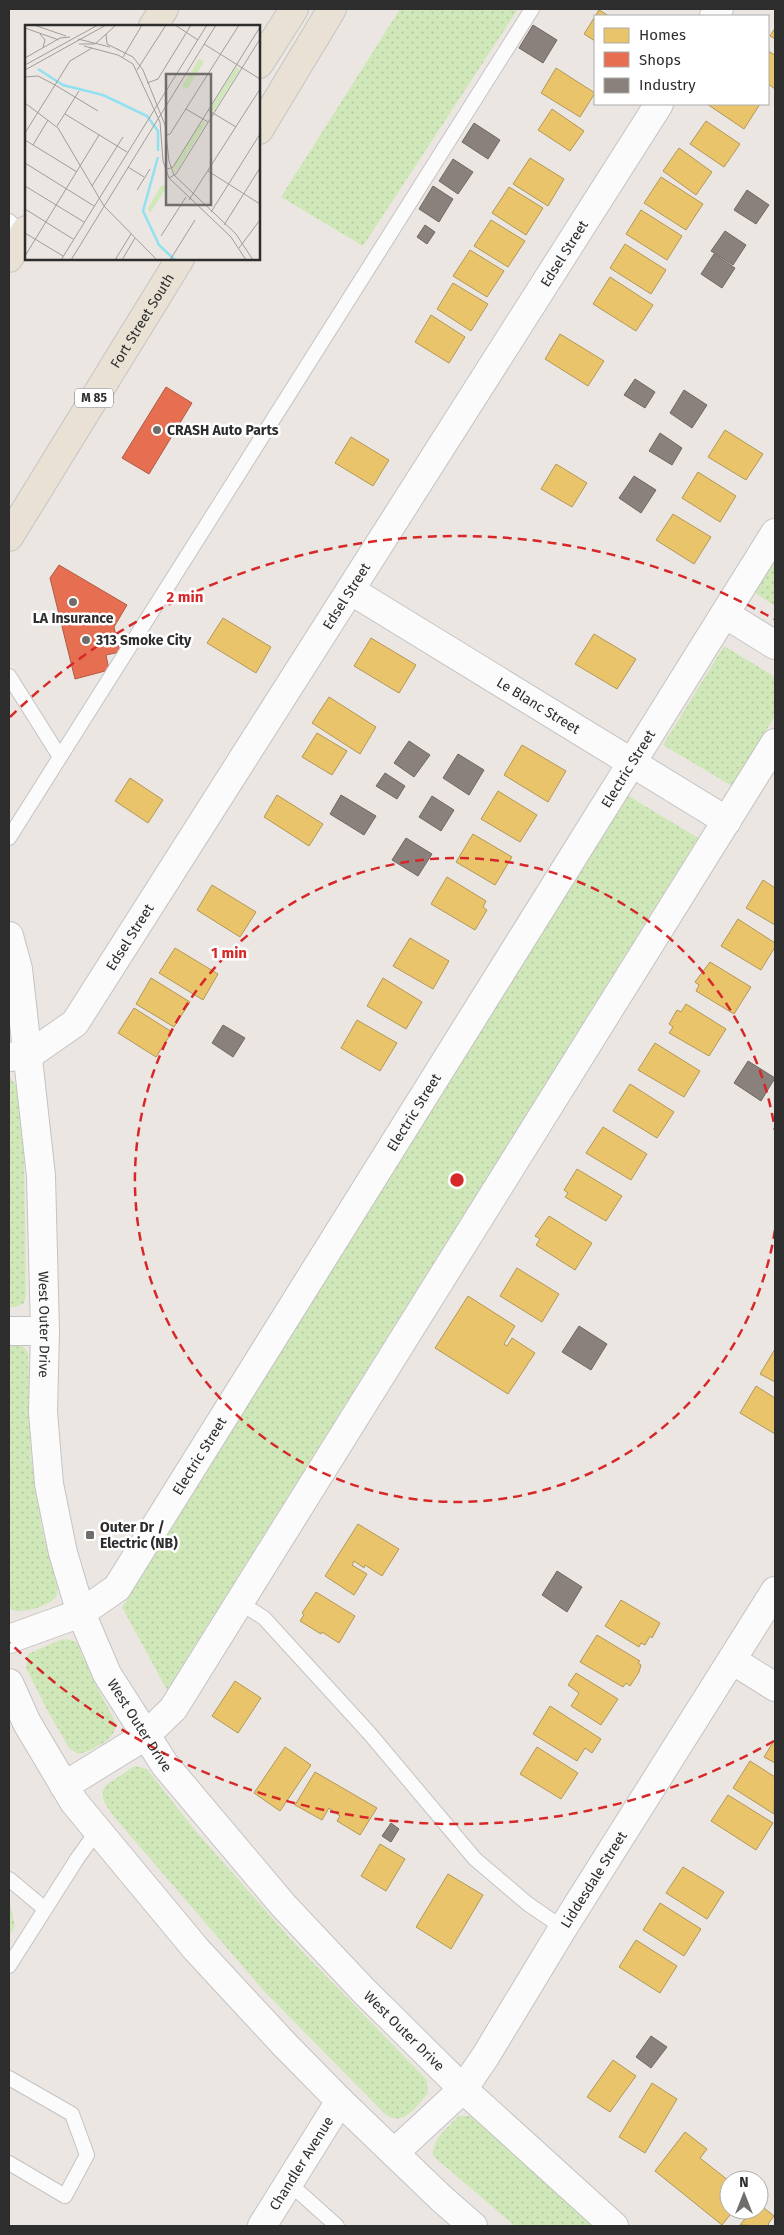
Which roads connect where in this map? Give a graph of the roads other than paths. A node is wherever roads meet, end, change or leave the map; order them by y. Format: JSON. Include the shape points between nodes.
{"nodes":[{"id":1,"x":294,"y":9,"type":"edge"},
{"id":2,"x":332,"y":9,"type":"edge"},
{"id":3,"x":532,"y":9,"type":"edge"},
{"id":4,"x":260,"y":62,"type":"edge"},
{"id":5,"x":658,"y":105,"type":"edge"},
{"id":6,"x":260,"y":128,"type":"edge"},
{"id":7,"x":19,"y":229,"type":"edge"},
{"id":8,"x":9,"y":258,"type":"edge"},
{"id":9,"x":179,"y":260,"type":"edge"},
{"id":10,"x":775,"y":533,"type":"edge"},
{"id":11,"x":9,"y":537,"type":"edge"},
{"id":12,"x":350,"y":590,"type":"junction"},
{"id":13,"x":725,"y":614,"type":"junction"},
{"id":14,"x":775,"y":645,"type":"edge"},
{"id":15,"x":9,"y":676,"type":"edge"},
{"id":16,"x":775,"y":743,"type":"edge"},
{"id":17,"x":60,"y":756,"type":"junction"},
{"id":18,"x":632,"y":763,"type":"junction"},
{"id":19,"x":727,"y":821,"type":"junction"},
{"id":20,"x":9,"y":838,"type":"edge"},
{"id":21,"x":9,"y":936,"type":"edge"},
{"id":22,"x":19,"y":1056,"type":"edge"},
{"id":23,"x":9,"y":1330,"type":"edge"},
{"id":24,"x":45,"y":1331,"type":"junction"},
{"id":25,"x":775,"y":1591,"type":"edge"},
{"id":26,"x":239,"y":1602,"type":"junction"},
{"id":27,"x":81,"y":1613,"type":"junction"},
{"id":28,"x":9,"y":1639,"type":"edge"},
{"id":29,"x":732,"y":1660,"type":"junction"},
{"id":30,"x":9,"y":1683,"type":"edge"},
{"id":31,"x":775,"y":1687,"type":"edge"},
{"id":32,"x":145,"y":1736,"type":"junction"},
{"id":33,"x":64,"y":1786,"type":"junction"},
{"id":34,"x":97,"y":1831,"type":"junction"},
{"id":35,"x":9,"y":1880,"type":"edge"},
{"id":36,"x":45,"y":1909,"type":"junction"},
{"id":37,"x":564,"y":1928,"type":"junction"},
{"id":38,"x":9,"y":1966,"type":"edge"},
{"id":39,"x":9,"y":2078,"type":"edge"},
{"id":40,"x":463,"y":2088,"type":"junction"},
{"id":41,"x":340,"y":2101,"type":"junction"},
{"id":42,"x":394,"y":2153,"type":"junction"},
{"id":43,"x":9,"y":2163,"type":"edge"},
{"id":44,"x":289,"y":2183,"type":"junction"},
{"id":45,"x":262,"y":2226,"type":"edge"},
{"id":46,"x":337,"y":2226,"type":"edge"},
{"id":47,"x":473,"y":2226,"type":"edge"},
{"id":48,"x":614,"y":2226,"type":"edge"}],
"edges":[{"from":1,"to":4,"type":"main road"},
{"from":2,"to":6,"type":"main road"},
{"from":3,"to":17,"type":"lane"},
{"from":5,"to":12,"type":"street","name":"Edsel Street"},
{"from":7,"to":8,"type":"main road"},
{"from":9,"to":11,"type":"main road","name":"Fort Street South","number":"M 85"},
{"from":10,"to":13,"type":"street","name":"Electric Street"},
{"from":12,"to":18,"type":"street","name":"Le Blanc Street"},
{"from":12,"to":22,"type":"street","name":"Edsel Street","via":[[75,1023]]},
{"from":13,"to":14,"type":"street"},
{"from":13,"to":18,"type":"street","name":"Electric Street"},
{"from":15,"to":17,"type":"lane"},
{"from":16,"to":19,"type":"street"},
{"from":17,"to":20,"type":"lane"},
{"from":18,"to":19,"type":"street","name":"Le Blanc Street"},
{"from":18,"to":27,"type":"street","name":"Electric Street","via":[[117,1588]]},
{"from":19,"to":26,"type":"street"},
{"from":21,"to":22,"type":"street","name":"West Outer Drive","via":[[18,969]]},
{"from":22,"to":24,"type":"street","name":"West Outer Drive","via":[[41,1176]]},
{"from":23,"to":24,"type":"street"},
{"from":24,"to":27,"type":"street","name":"West Outer Drive","via":[[43,1412],[49,1484],[63,1553]]},
{"from":25,"to":29,"type":"street","name":"Liddesdale Street"},
{"from":26,"to":32,"type":"street","via":[[173,1709]]},
{"from":26,"to":37,"type":"lane","via":[[264,1618],[370,1734],[475,1858],[528,1904]]},
{"from":27,"to":28,"type":"street","name":"Electric Street"},
{"from":27,"to":32,"type":"street","name":"West Outer Drive","via":[[107,1674]]},
{"from":29,"to":31,"type":"street"},
{"from":29,"to":37,"type":"street","name":"Liddesdale Street"},
{"from":30,"to":33,"type":"street"},
{"from":32,"to":33,"type":"street"},
{"from":32,"to":40,"type":"street","name":"West Outer Drive","via":[[186,1792],[283,1905],[364,1991]]},
{"from":33,"to":34,"type":"street"},
{"from":34,"to":36,"type":"lane"},
{"from":34,"to":41,"type":"street","via":[[196,1949]]},
{"from":35,"to":36,"type":"lane"},
{"from":36,"to":38,"type":"lane"},
{"from":37,"to":40,"type":"street","name":"Liddesdale Street"},
{"from":39,"to":43,"type":"lane","via":[[72,2114],[86,2155],[65,2196]]},
{"from":40,"to":42,"type":"street","name":"Liddesdale Street"},
{"from":40,"to":48,"type":"street","name":"West Outer Drive"},
{"from":41,"to":42,"type":"street"},
{"from":41,"to":44,"type":"street","name":"Chandler Avenue"},
{"from":42,"to":47,"type":"street"},
{"from":44,"to":45,"type":"street","name":"Chandler Avenue"},
{"from":44,"to":46,"type":"lane"}]}
